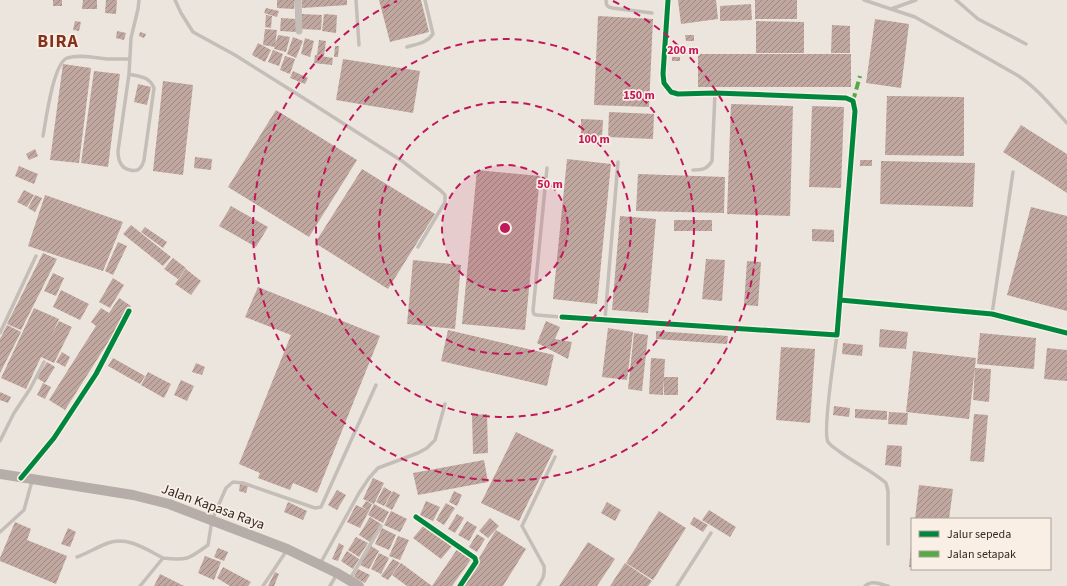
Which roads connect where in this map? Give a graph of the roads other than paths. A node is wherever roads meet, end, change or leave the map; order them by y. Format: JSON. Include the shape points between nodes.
{"nodes":[{"id":1,"x":138,"y":0,"type":"edge"},
{"id":2,"x":298,"y":0,"type":"edge"},
{"id":3,"x":356,"y":0,"type":"edge"},
{"id":4,"x":425,"y":0,"type":"edge"},
{"id":5,"x":606,"y":0,"type":"edge"},
{"id":6,"x":668,"y":0,"type":"edge"},
{"id":7,"x":864,"y":0,"type":"edge"},
{"id":8,"x":916,"y":0,"type":"edge"},
{"id":9,"x":956,"y":0,"type":"edge"},
{"id":10,"x":176,"y":2,"type":"edge"},
{"id":11,"x":891,"y":9,"type":"junction"},
{"id":12,"x":652,"y":13,"type":"dead end"},
{"id":13,"x":299,"y":31,"type":"dead end"},
{"id":14,"x":1026,"y":44,"type":"dead end"},
{"id":15,"x":359,"y":45,"type":"dead end"},
{"id":16,"x":407,"y":47,"type":"dead end"},
{"id":17,"x":129,"y":59,"type":"junction"},
{"id":18,"x":128,"y":74,"type":"junction"},
{"id":19,"x":716,"y":93,"type":"junction"},
{"id":20,"x":1067,"y":123,"type":"edge"},
{"id":21,"x":43,"y":136,"type":"dead end"},
{"id":22,"x":618,"y":162,"type":"dead end"},
{"id":23,"x":547,"y":168,"type":"dead end"},
{"id":24,"x":693,"y":170,"type":"dead end"},
{"id":25,"x":1013,"y":172,"type":"dead end"},
{"id":26,"x":418,"y":246,"type":"dead end"},
{"id":27,"x":36,"y":256,"type":"dead end"},
{"id":28,"x":840,"y":300,"type":"junction"},
{"id":29,"x":129,"y":311,"type":"dead end"},
{"id":30,"x":992,"y":314,"type":"junction"},
{"id":31,"x":562,"y":317,"type":"joint"},
{"id":32,"x":605,"y":319,"type":"junction"},
{"id":33,"x":1067,"y":332,"type":"edge"},
{"id":34,"x":0,"y":333,"type":"edge"},
{"id":35,"x":837,"y":335,"type":"junction"},
{"id":36,"x":44,"y":362,"type":"dead end"},
{"id":37,"x":376,"y":385,"type":"dead end"},
{"id":38,"x":445,"y":404,"type":"dead end"},
{"id":39,"x":0,"y":441,"type":"edge"},
{"id":40,"x":555,"y":457,"type":"dead end"},
{"id":41,"x":0,"y":474,"type":"edge"},
{"id":42,"x":21,"y":478,"type":"junction"},
{"id":43,"x":32,"y":480,"type":"junction"},
{"id":44,"x":416,"y":517,"type":"dead end"},
{"id":45,"x":212,"y":520,"type":"junction"},
{"id":46,"x":381,"y":526,"type":"dead end"},
{"id":47,"x":0,"y":532,"type":"edge"},
{"id":48,"x":711,"y":533,"type":"dead end"},
{"id":49,"x":888,"y":544,"type":"dead end"},
{"id":50,"x":287,"y":549,"type":"junction"},
{"id":51,"x":77,"y":557,"type":"dead end"},
{"id":52,"x":163,"y":558,"type":"junction"},
{"id":53,"x":320,"y":565,"type":"junction"},
{"id":54,"x":338,"y":573,"type":"junction"},
{"id":55,"x":350,"y":580,"type":"junction"},
{"id":56,"x":140,"y":586,"type":"edge"},
{"id":57,"x":263,"y":586,"type":"edge"},
{"id":58,"x":330,"y":586,"type":"edge"},
{"id":59,"x":359,"y":586,"type":"edge"},
{"id":60,"x":460,"y":586,"type":"edge"},
{"id":61,"x":538,"y":586,"type":"edge"},
{"id":62,"x":677,"y":586,"type":"edge"},
{"id":63,"x":865,"y":586,"type":"edge"},
{"id":64,"x":888,"y":586,"type":"edge"}],
"edges":[{"from":1,"to":17,"type":"lane"},
{"from":2,"to":13,"type":"street"},
{"from":3,"to":15,"type":"lane"},
{"from":4,"to":16,"type":"lane","via":[[433,34],[429,40]]},
{"from":5,"to":12,"type":"lane","via":[[608,7]]},
{"from":6,"to":19,"type":"street","via":[[664,82],[671,92],[678,94]]},
{"from":7,"to":11,"type":"lane"},
{"from":8,"to":11,"type":"lane"},
{"from":9,"to":14,"type":"lane","via":[[978,19]]},
{"from":10,"to":26,"type":"lane","via":[[193,32],[235,55],[402,161],[445,195],[445,202]]},
{"from":11,"to":20,"type":"lane","via":[[915,18],[1024,79]]},
{"from":17,"to":18,"type":"lane"},
{"from":17,"to":21,"type":"lane","via":[[77,56],[66,58],[59,65]]},
{"from":18,"to":18,"type":"lane","via":[[118,159],[126,169],[134,171],[140,168],[144,160],[154,88],[152,81]]},
{"from":19,"to":24,"type":"lane","via":[[712,161],[702,170]]},
{"from":19,"to":28,"type":"street","via":[[846,98],[853,101],[855,111]]},
{"from":22,"to":32,"type":"lane"},
{"from":23,"to":31,"type":"lane","via":[[533,311],[537,315]]},
{"from":25,"to":30,"type":"lane"},
{"from":27,"to":34,"type":"lane"},
{"from":28,"to":30,"type":"street"},
{"from":28,"to":35,"type":"street"},
{"from":29,"to":42,"type":"street","via":[[96,374],[54,438]]},
{"from":30,"to":33,"type":"street"},
{"from":31,"to":32,"type":"street"},
{"from":32,"to":35,"type":"street"},
{"from":35,"to":49,"type":"lane","via":[[826,437],[833,446],[886,483]]},
{"from":36,"to":39,"type":"lane"},
{"from":37,"to":45,"type":"lane","via":[[321,507],[315,508],[243,483],[233,482],[226,488]]},
{"from":38,"to":53,"type":"lane","via":[[435,440],[427,448],[418,454],[378,468],[368,478]]},
{"from":40,"to":61,"type":"lane","via":[[522,526],[544,566],[545,574]]},
{"from":41,"to":42,"type":"main road","name":"Jalan Kapasa Raya"},
{"from":42,"to":43,"type":"main road","name":"Jalan Kapasa Raya"},
{"from":43,"to":45,"type":"main road","name":"Jalan Kapasa Raya","via":[[133,495],[169,504]]},
{"from":43,"to":47,"type":"lane","via":[[24,510]]},
{"from":44,"to":60,"type":"street","via":[[475,558],[476,562]]},
{"from":45,"to":50,"type":"main road","name":"Jalan Kapasa Raya"},
{"from":45,"to":52,"type":"lane","via":[[208,545],[181,560]]},
{"from":46,"to":55,"type":"lane"},
{"from":48,"to":62,"type":"lane"},
{"from":50,"to":53,"type":"main road","name":"Jalan Kapasa Raya"},
{"from":50,"to":57,"type":"lane"},
{"from":51,"to":52,"type":"lane","via":[[121,540]]},
{"from":52,"to":56,"type":"lane"},
{"from":53,"to":54,"type":"main road","name":"Jalan Kapasa Raya"},
{"from":54,"to":55,"type":"main road","name":"Jalan Kapasa Raya"},
{"from":54,"to":58,"type":"lane"},
{"from":55,"to":59,"type":"main road","name":"Jalan Kapasa Raya"},
{"from":63,"to":64,"type":"lane","via":[[875,582]]}]}
